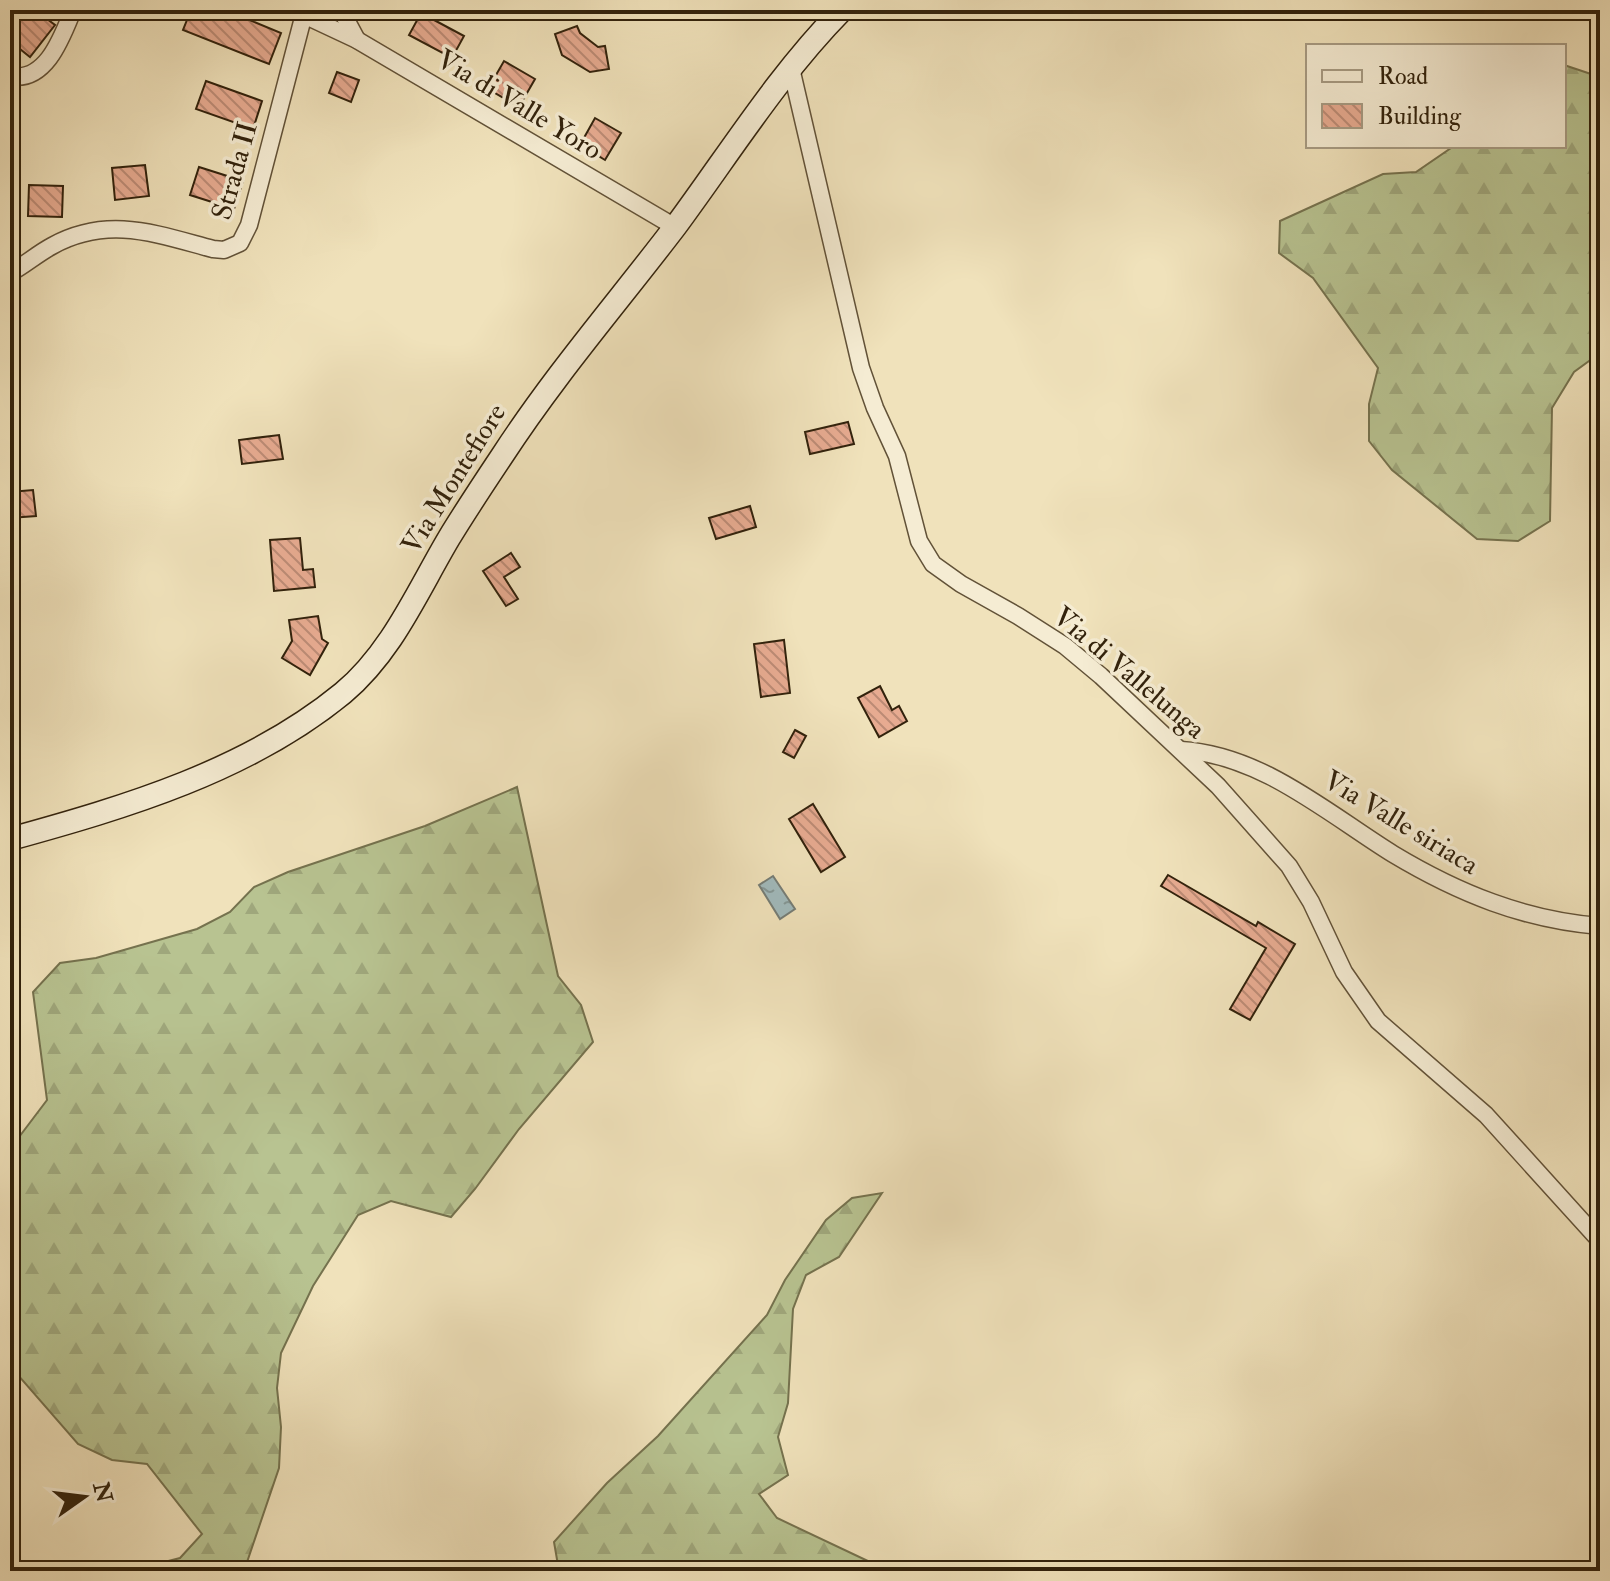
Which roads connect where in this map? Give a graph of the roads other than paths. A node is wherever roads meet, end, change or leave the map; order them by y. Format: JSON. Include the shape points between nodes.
{"nodes":[{"id":1,"x":73,"y":10,"type":"edge"},
{"id":2,"x":341,"y":10,"type":"edge"},
{"id":3,"x":842,"y":10,"type":"edge"},
{"id":4,"x":298,"y":12,"type":"edge"},
{"id":5,"x":357,"y":40,"type":"junction"},
{"id":6,"x":791,"y":68,"type":"junction"},
{"id":7,"x":10,"y":76,"type":"edge"},
{"id":8,"x":675,"y":227,"type":"junction"},
{"id":9,"x":10,"y":273,"type":"edge"},
{"id":10,"x":1181,"y":750,"type":"junction"},
{"id":11,"x":10,"y":839,"type":"edge"},
{"id":12,"x":1600,"y":926,"type":"edge"},
{"id":13,"x":1600,"y":1241,"type":"edge"}],
"edges":[{"from":1,"to":7,"type":"street","via":[[40,68],[30,76]]},
{"from":2,"to":5,"type":"street"},
{"from":3,"to":6,"type":"main road","name":"Via Montefiore"},
{"from":4,"to":5,"type":"street","name":"Via di Valle Yoro"},
{"from":4,"to":9,"type":"street","name":"Strada II","via":[[249,225],[240,243],[213,249],[144,230],[107,229],[62,241]]},
{"from":5,"to":8,"type":"street","name":"Via di Valle Yoro"},
{"from":6,"to":8,"type":"main road","name":"Via Montefiore"},
{"from":6,"to":10,"type":"street","name":"Via di Vallelunga","via":[[861,368],[897,456],[925,553],[961,584],[1065,646]]},
{"from":8,"to":11,"type":"main road","name":"Via Montefiore","via":[[518,431],[396,633],[352,684],[291,729],[212,772]]},
{"from":10,"to":12,"type":"street","name":"Via Valle siriaca","via":[[1226,757],[1272,777],[1404,860],[1478,898],[1534,917]]},
{"from":10,"to":13,"type":"street","name":"Via di Vallelunga","via":[[1289,866],[1349,981],[1378,1021],[1486,1115]]}]}
